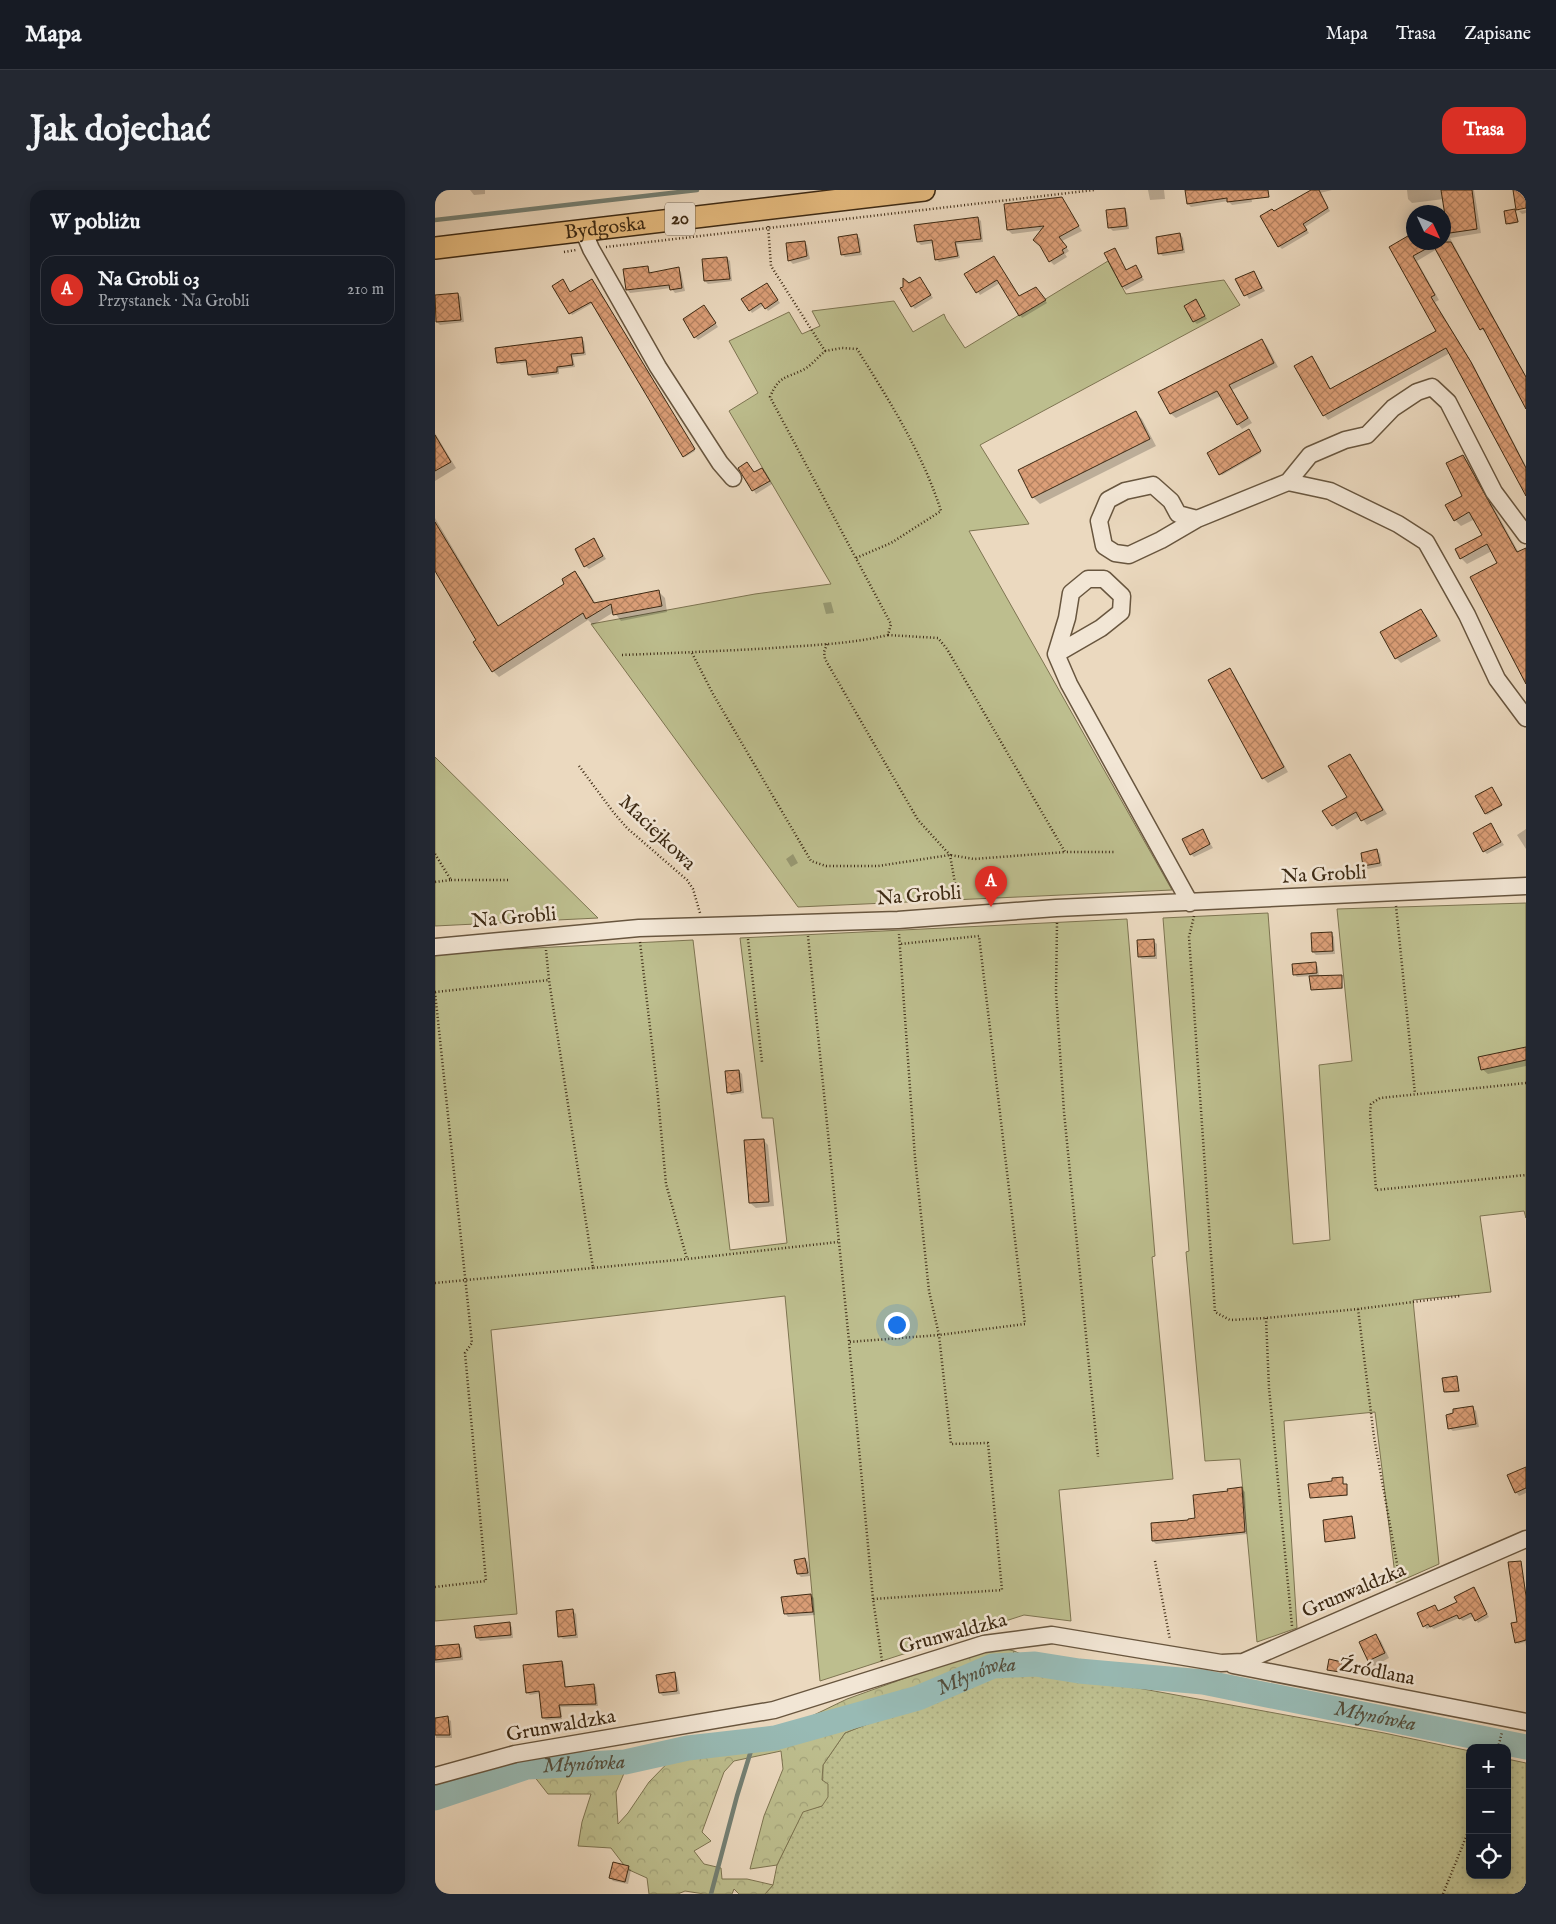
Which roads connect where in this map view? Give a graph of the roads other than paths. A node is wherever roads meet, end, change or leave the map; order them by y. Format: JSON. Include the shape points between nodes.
{"nodes":[{"id":1,"x":924,"y":190,"type":"edge"},
{"id":2,"x":587,"y":239,"type":"junction"},
{"id":3,"x":435,"y":248,"type":"edge"},
{"id":4,"x":733,"y":478,"type":"dead end"},
{"id":5,"x":1288,"y":482,"type":"junction"},
{"id":6,"x":1197,"y":519,"type":"junction"},
{"id":7,"x":1526,"y":535,"type":"edge"},
{"id":8,"x":1056,"y":654,"type":"junction"},
{"id":9,"x":1526,"y":718,"type":"edge"},
{"id":10,"x":1526,"y":886,"type":"edge"},
{"id":11,"x":1190,"y":903,"type":"junction"},
{"id":12,"x":435,"y":947,"type":"edge"},
{"id":13,"x":1526,"y":1539,"type":"edge"},
{"id":14,"x":1221,"y":1663,"type":"junction"},
{"id":15,"x":1526,"y":1722,"type":"edge"},
{"id":16,"x":435,"y":1776,"type":"edge"}],
"edges":[{"from":1,"to":2,"type":"main road","name":"Bydgoska","number":"20","via":[[768,218]]},
{"from":2,"to":3,"type":"main road","name":"Bydgoska","number":"20"},
{"from":2,"to":4,"type":"street","via":[[658,367]]},
{"from":5,"to":6,"type":"street"},
{"from":5,"to":7,"type":"street","via":[[1310,455],[1345,440],[1367,435],[1393,408],[1417,392],[1432,387],[1448,402],[1494,492]]},
{"from":5,"to":9,"type":"street","via":[[1330,491],[1398,524],[1426,542],[1467,615],[1497,679]]},
{"from":6,"to":6,"type":"street","via":[[1178,514],[1171,501],[1153,485],[1125,491],[1109,500],[1099,521],[1104,546],[1115,553],[1129,555]]},
{"from":8,"to":8,"type":"street","via":[[1101,628],[1121,612],[1122,596],[1104,579],[1088,580],[1071,593]]},
{"from":8,"to":11,"type":"street","via":[[1069,684]]},
{"from":10,"to":11,"type":"street","name":"Na Grobli"},
{"from":11,"to":12,"type":"street","name":"Na Grobli","via":[[1056,908],[898,920],[639,928]]},
{"from":13,"to":14,"type":"street","name":"Grunwaldzka","via":[[1243,1662]]},
{"from":14,"to":15,"type":"street","name":"Źródlana"},
{"from":14,"to":16,"type":"street","name":"Grunwaldzka","via":[[1052,1635],[984,1644],[774,1710],[515,1754]]}]}
